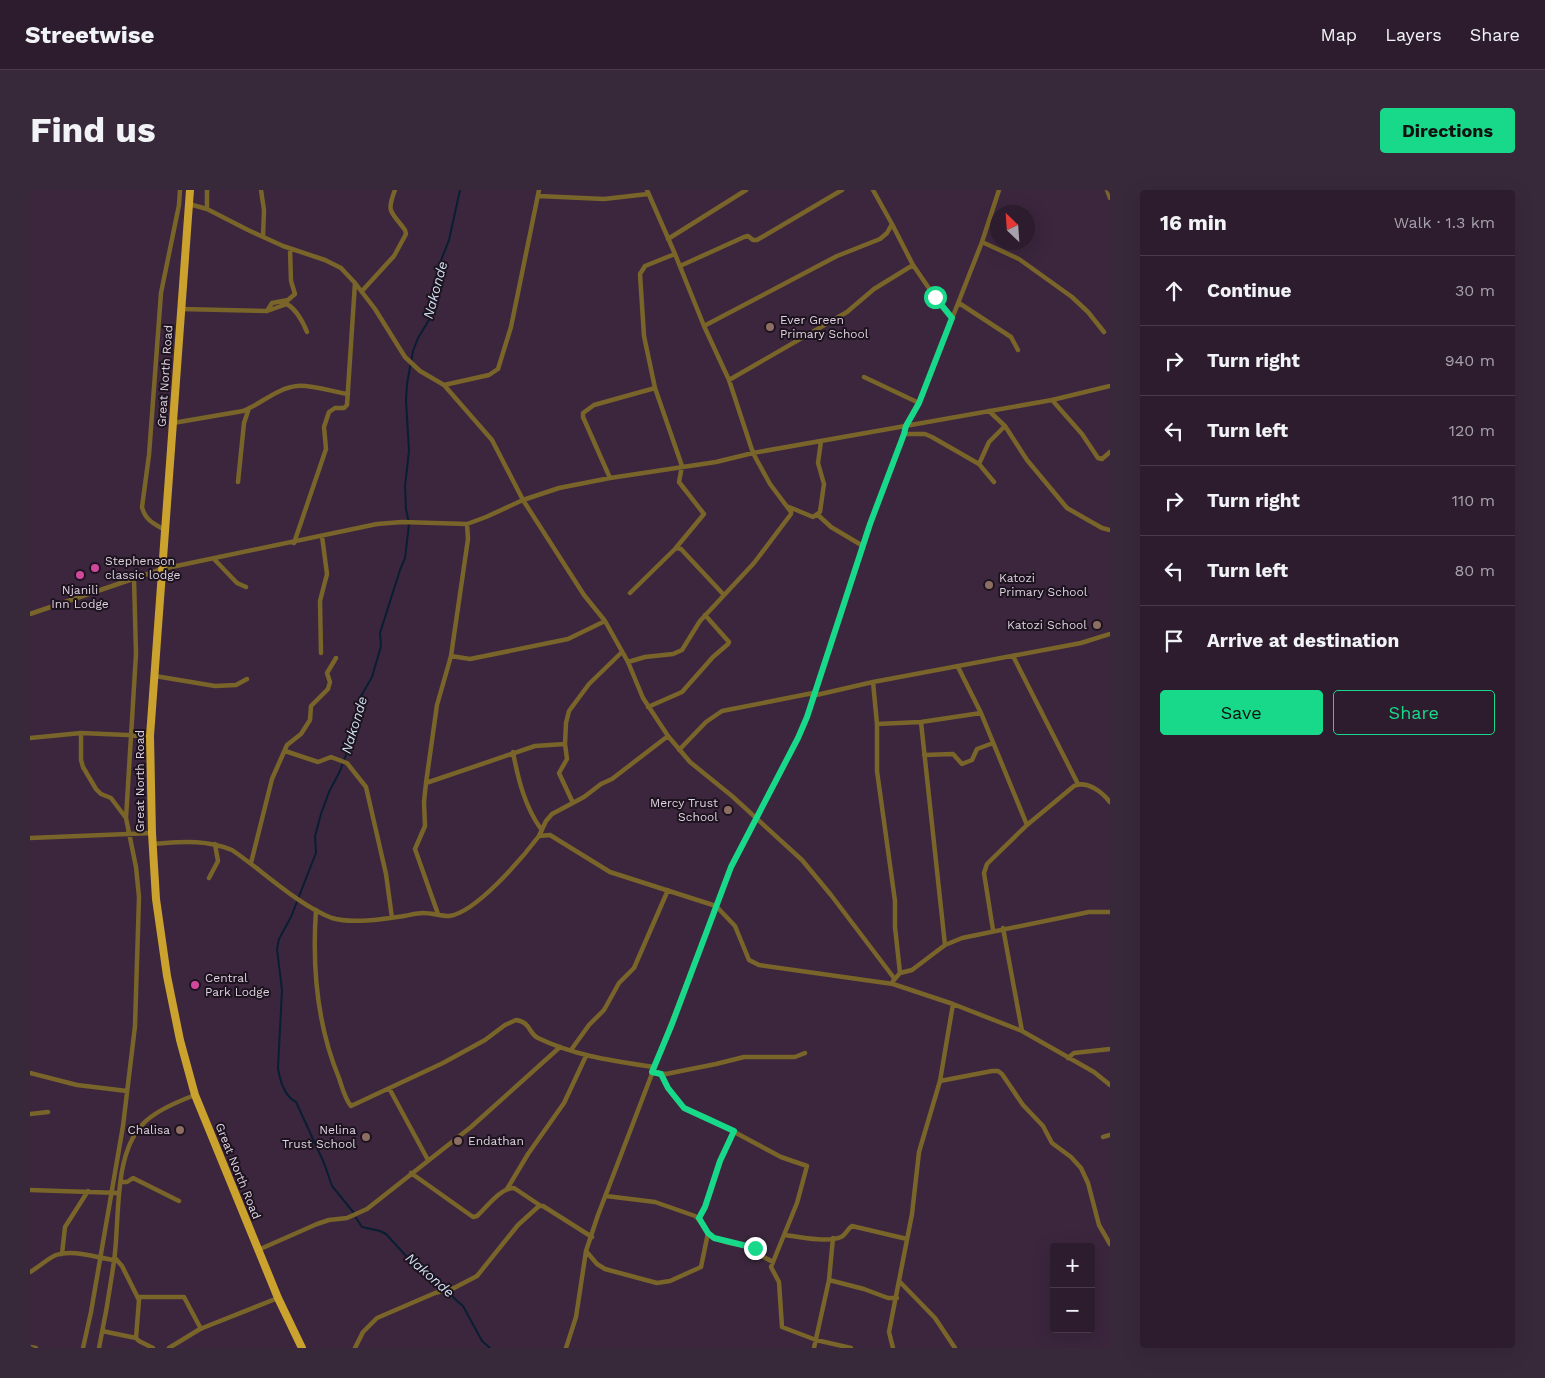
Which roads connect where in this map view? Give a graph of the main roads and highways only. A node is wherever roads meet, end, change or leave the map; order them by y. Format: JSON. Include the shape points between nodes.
{"nodes":[{"id":1,"x":190,"y":190,"type":"edge"},
{"id":2,"x":302,"y":1348,"type":"edge"}],
"edges":[{"from":1,"to":2,"type":"highway","name":"Great North Road","via":[[150,736],[156,899],[167,976],[195,1095],[278,1298]]}]}
